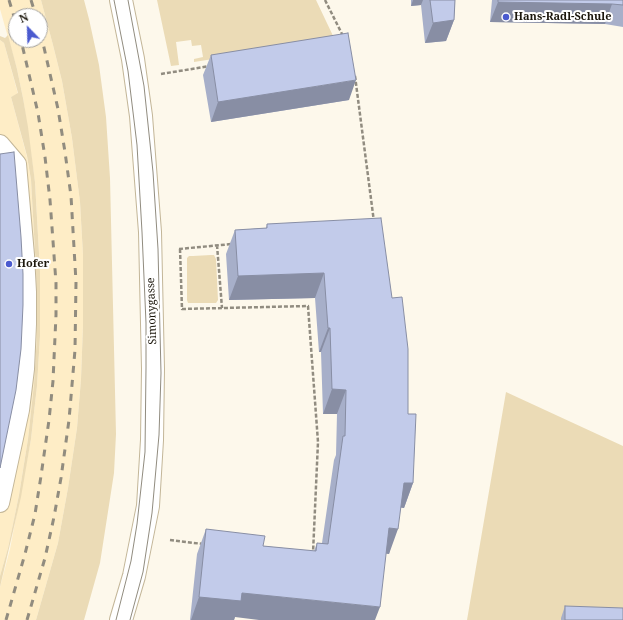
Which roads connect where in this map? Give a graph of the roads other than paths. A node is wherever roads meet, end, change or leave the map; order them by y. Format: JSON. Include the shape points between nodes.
{"nodes":[{"id":1,"x":121,"y":0,"type":"edge"},
{"id":2,"x":0,"y":144,"type":"edge"},
{"id":3,"x":0,"y":503,"type":"edge"},
{"id":4,"x":121,"y":620,"type":"edge"}],
"edges":[{"from":1,"to":4,"type":"street","name":"Simonygasse","via":[[141,116],[150,232],[154,369],[148,506],[134,576]]},
{"from":2,"to":3,"type":"lane","via":[[17,164],[27,292],[25,369],[20,410]]}]}
